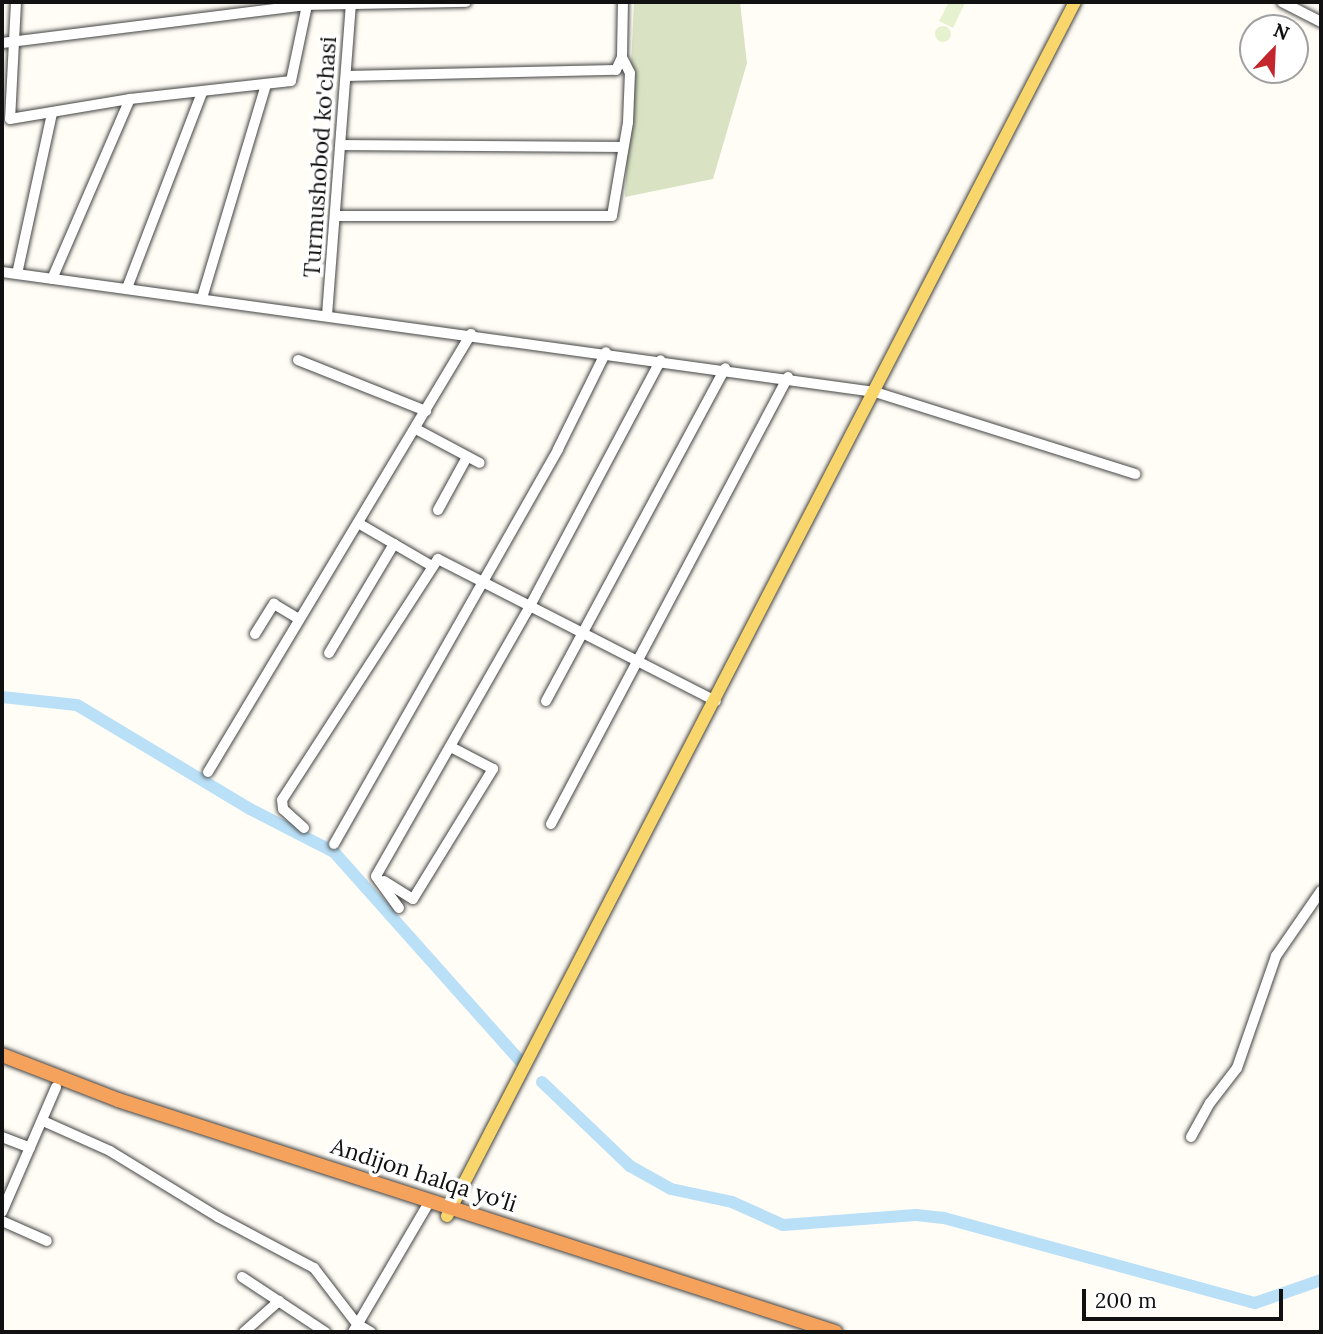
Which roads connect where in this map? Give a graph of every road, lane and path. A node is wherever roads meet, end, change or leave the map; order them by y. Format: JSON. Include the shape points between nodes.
{"nodes":[{"id":1,"x":16,"y":2,"type":"edge"},
{"id":2,"x":466,"y":2,"type":"edge"},
{"id":3,"x":623,"y":2,"type":"edge"},
{"id":4,"x":1075,"y":2,"type":"edge"},
{"id":5,"x":1282,"y":2,"type":"edge"},
{"id":6,"x":351,"y":3,"type":"edge"},
{"id":7,"x":307,"y":5,"type":"junction"},
{"id":8,"x":1321,"y":22,"type":"edge"},
{"id":9,"x":14,"y":42,"type":"junction"},
{"id":10,"x":2,"y":43,"type":"edge"},
{"id":11,"x":622,"y":57,"type":"junction"},
{"id":12,"x":346,"y":76,"type":"junction"},
{"id":13,"x":266,"y":85,"type":"junction"},
{"id":14,"x":202,"y":93,"type":"junction"},
{"id":15,"x":130,"y":99,"type":"junction"},
{"id":16,"x":6,"y":112,"type":"edge"},
{"id":17,"x":52,"y":114,"type":"junction"},
{"id":18,"x":341,"y":145,"type":"junction"},
{"id":19,"x":621,"y":147,"type":"junction"},
{"id":20,"x":335,"y":216,"type":"junction"},
{"id":21,"x":2,"y":272,"type":"edge"},
{"id":22,"x":17,"y":274,"type":"junction"},
{"id":23,"x":52,"y":279,"type":"junction"},
{"id":24,"x":127,"y":288,"type":"junction"},
{"id":25,"x":202,"y":298,"type":"junction"},
{"id":26,"x":327,"y":315,"type":"junction"},
{"id":27,"x":471,"y":334,"type":"junction"},
{"id":28,"x":606,"y":352,"type":"junction"},
{"id":29,"x":298,"y":360,"type":"dead end"},
{"id":30,"x":661,"y":360,"type":"junction"},
{"id":31,"x":725,"y":368,"type":"junction"},
{"id":32,"x":788,"y":377,"type":"junction"},
{"id":33,"x":875,"y":391,"type":"junction"},
{"id":34,"x":426,"y":411,"type":"junction"},
{"id":35,"x":416,"y":429,"type":"junction"},
{"id":36,"x":467,"y":457,"type":"junction"},
{"id":37,"x":480,"y":463,"type":"dead end"},
{"id":38,"x":1135,"y":474,"type":"dead end"},
{"id":39,"x":438,"y":510,"type":"dead end"},
{"id":40,"x":358,"y":523,"type":"junction"},
{"id":41,"x":394,"y":544,"type":"junction"},
{"id":42,"x":432,"y":566,"type":"junction"},
{"id":43,"x":485,"y":580,"type":"junction"},
{"id":44,"x":531,"y":604,"type":"junction"},
{"id":45,"x":299,"y":619,"type":"junction"},
{"id":46,"x":583,"y":632,"type":"junction"},
{"id":47,"x":256,"y":634,"type":"dead end"},
{"id":48,"x":329,"y":653,"type":"dead end"},
{"id":49,"x":637,"y":662,"type":"junction"},
{"id":50,"x":545,"y":701,"type":"dead end"},
{"id":51,"x":716,"y":701,"type":"junction"},
{"id":52,"x":451,"y":747,"type":"junction"},
{"id":53,"x":208,"y":772,"type":"dead end"},
{"id":54,"x":551,"y":824,"type":"dead end"},
{"id":55,"x":304,"y":828,"type":"dead end"},
{"id":56,"x":334,"y":844,"type":"dead end"},
{"id":57,"x":377,"y":877,"type":"junction"},
{"id":58,"x":1321,"y":891,"type":"edge"},
{"id":59,"x":399,"y":908,"type":"dead end"},
{"id":60,"x":2,"y":1055,"type":"edge"},
{"id":61,"x":2,"y":1065,"type":"edge"},
{"id":62,"x":56,"y":1087,"type":"junction"},
{"id":63,"x":43,"y":1121,"type":"junction"},
{"id":64,"x":2,"y":1137,"type":"edge"},
{"id":65,"x":1191,"y":1137,"type":"dead end"},
{"id":66,"x":30,"y":1148,"type":"junction"},
{"id":67,"x":427,"y":1205,"type":"junction"},
{"id":68,"x":2,"y":1212,"type":"edge"},
{"id":69,"x":448,"y":1212,"type":"junction"},
{"id":70,"x":2,"y":1221,"type":"edge"},
{"id":71,"x":47,"y":1241,"type":"dead end"},
{"id":72,"x":242,"y":1277,"type":"dead end"},
{"id":73,"x":279,"y":1301,"type":"junction"},
{"id":74,"x":355,"y":1328,"type":"edge"},
{"id":75,"x":244,"y":1332,"type":"edge"},
{"id":76,"x":326,"y":1332,"type":"edge"},
{"id":77,"x":371,"y":1332,"type":"edge"},
{"id":78,"x":805,"y":1332,"type":"edge"},
{"id":79,"x":835,"y":1332,"type":"edge"}],
"edges":[{"from":1,"to":9,"type":"street"},
{"from":2,"to":6,"type":"street"},
{"from":3,"to":11,"type":"street"},
{"from":4,"to":33,"type":"main road"},
{"from":5,"to":8,"type":"street"},
{"from":6,"to":7,"type":"street"},
{"from":6,"to":12,"type":"street","name":"Turmushobod ko'chasi"},
{"from":7,"to":9,"type":"street"},
{"from":7,"to":13,"type":"street","via":[[295,78]]},
{"from":9,"to":10,"type":"street"},
{"from":9,"to":16,"type":"street"},
{"from":11,"to":12,"type":"street","via":[[616,70]]},
{"from":11,"to":19,"type":"street","via":[[630,73],[628,122]]},
{"from":12,"to":18,"type":"street","name":"Turmushobod ko'chasi"},
{"from":13,"to":14,"type":"street"},
{"from":13,"to":25,"type":"street"},
{"from":14,"to":15,"type":"street"},
{"from":14,"to":24,"type":"street"},
{"from":15,"to":17,"type":"street"},
{"from":15,"to":23,"type":"street"},
{"from":16,"to":17,"type":"street","via":[[10,119]]},
{"from":17,"to":22,"type":"street"},
{"from":18,"to":19,"type":"street"},
{"from":18,"to":20,"type":"street","name":"Turmushobod ko'chasi"},
{"from":19,"to":20,"type":"street","via":[[612,216]]},
{"from":20,"to":26,"type":"street","name":"Turmushobod ko'chasi"},
{"from":21,"to":22,"type":"street"},
{"from":22,"to":23,"type":"street"},
{"from":23,"to":24,"type":"street"},
{"from":24,"to":25,"type":"street"},
{"from":25,"to":26,"type":"street"},
{"from":26,"to":27,"type":"street"},
{"from":27,"to":28,"type":"street"},
{"from":27,"to":34,"type":"street"},
{"from":28,"to":30,"type":"street"},
{"from":28,"to":43,"type":"street"},
{"from":29,"to":34,"type":"street"},
{"from":30,"to":31,"type":"street"},
{"from":30,"to":44,"type":"street"},
{"from":31,"to":32,"type":"street"},
{"from":31,"to":46,"type":"street"},
{"from":32,"to":33,"type":"street"},
{"from":32,"to":49,"type":"street"},
{"from":33,"to":38,"type":"street"},
{"from":33,"to":51,"type":"main road"},
{"from":34,"to":35,"type":"street"},
{"from":35,"to":36,"type":"street"},
{"from":35,"to":40,"type":"street"},
{"from":36,"to":37,"type":"street"},
{"from":36,"to":39,"type":"street"},
{"from":40,"to":41,"type":"street"},
{"from":40,"to":45,"type":"street"},
{"from":41,"to":42,"type":"street"},
{"from":41,"to":48,"type":"street"},
{"from":42,"to":43,"type":"street","via":[[443,559]]},
{"from":42,"to":55,"type":"street","via":[[282,800],[283,808]]},
{"from":43,"to":44,"type":"street"},
{"from":43,"to":56,"type":"street"},
{"from":44,"to":46,"type":"street"},
{"from":44,"to":52,"type":"street"},
{"from":45,"to":47,"type":"street","via":[[274,604]]},
{"from":45,"to":53,"type":"street"},
{"from":46,"to":49,"type":"street"},
{"from":46,"to":50,"type":"street"},
{"from":49,"to":51,"type":"street"},
{"from":49,"to":54,"type":"street"},
{"from":51,"to":69,"type":"main road"},
{"from":52,"to":57,"type":"street"},
{"from":52,"to":57,"type":"street","via":[[493,769],[413,899]]},
{"from":57,"to":59,"type":"street"},
{"from":58,"to":65,"type":"street","via":[[1276,956],[1237,1068]]},
{"from":60,"to":67,"type":"highway","name":"Andijon halqa yo‘li","via":[[118,1100]]},
{"from":61,"to":62,"type":"highway","name":"Andijon halqa yo‘li"},
{"from":62,"to":63,"type":"street"},
{"from":62,"to":67,"type":"highway","name":"Andijon halqa yo‘li"},
{"from":63,"to":66,"type":"street"},
{"from":63,"to":74,"type":"street","via":[[110,1151],[218,1217],[314,1268]]},
{"from":64,"to":66,"type":"street"},
{"from":66,"to":68,"type":"street"},
{"from":67,"to":69,"type":"highway","name":"Andijon halqa yo‘li"},
{"from":67,"to":74,"type":"street"},
{"from":69,"to":78,"type":"highway","name":"Andijon halqa yo‘li"},
{"from":69,"to":79,"type":"highway","name":"Andijon halqa yo‘li"},
{"from":70,"to":71,"type":"street"},
{"from":72,"to":73,"type":"street"},
{"from":73,"to":75,"type":"street"},
{"from":73,"to":76,"type":"street"},
{"from":74,"to":77,"type":"street"}]}
